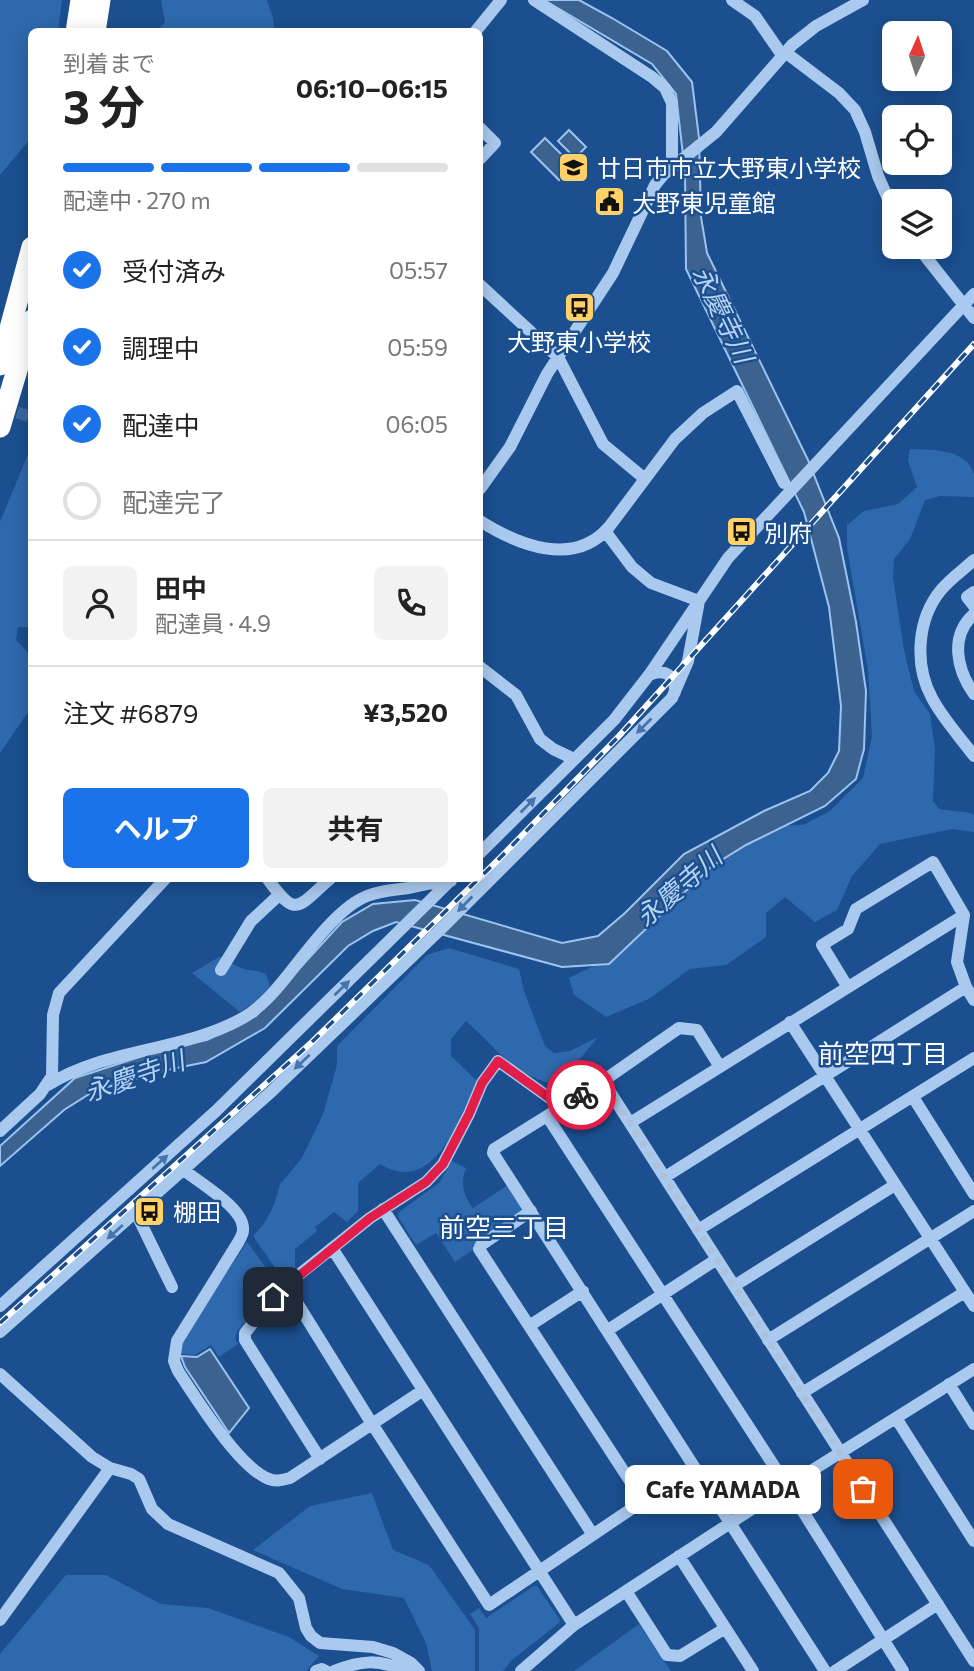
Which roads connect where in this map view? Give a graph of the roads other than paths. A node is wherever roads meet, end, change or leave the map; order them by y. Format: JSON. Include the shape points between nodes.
{"nodes":[{"id":1,"x":81,"y":0,"type":"edge"},
{"id":2,"x":100,"y":0,"type":"edge"},
{"id":3,"x":501,"y":0,"type":"edge"},
{"id":4,"x":534,"y":0,"type":"edge"},
{"id":5,"x":732,"y":0,"type":"edge"},
{"id":6,"x":863,"y":0,"type":"edge"},
{"id":7,"x":77,"y":28,"type":"edge"},
{"id":8,"x":95,"y":28,"type":"edge"},
{"id":9,"x":478,"y":28,"type":"edge"},
{"id":10,"x":784,"y":54,"type":"junction"},
{"id":11,"x":483,"y":131,"type":"edge"},
{"id":12,"x":483,"y":156,"type":"edge"},
{"id":13,"x":673,"y":166,"type":"junction"},
{"id":14,"x":884,"y":189,"type":"edge"},
{"id":15,"x":928,"y":259,"type":"edge"},
{"id":16,"x":28,"y":262,"type":"edge"},
{"id":17,"x":483,"y":288,"type":"edge"},
{"id":18,"x":974,"y":294,"type":"edge"},
{"id":19,"x":964,"y":305,"type":"junction"},
{"id":20,"x":974,"y":318,"type":"edge"},
{"id":21,"x":28,"y":333,"type":"edge"},
{"id":22,"x":558,"y":357,"type":"junction"},
{"id":23,"x":0,"y":365,"type":"edge"},
{"id":24,"x":0,"y":427,"type":"edge"},
{"id":25,"x":645,"y":479,"type":"junction"},
{"id":26,"x":483,"y":485,"type":"edge"},
{"id":27,"x":786,"y":489,"type":"junction"},
{"id":28,"x":483,"y":523,"type":"edge"},
{"id":29,"x":605,"y":531,"type":"junction"},
{"id":30,"x":974,"y":561,"type":"edge"},
{"id":31,"x":974,"y":592,"type":"edge"},
{"id":32,"x":699,"y":601,"type":"junction"},
{"id":33,"x":974,"y":606,"type":"edge"},
{"id":34,"x":974,"y":614,"type":"edge"},
{"id":35,"x":483,"y":669,"type":"edge"},
{"id":36,"x":649,"y":675,"type":"junction"},
{"id":37,"x":974,"y":694,"type":"edge"},
{"id":38,"x":672,"y":698,"type":"junction"},
{"id":39,"x":972,"y":749,"type":"edge"},
{"id":40,"x":574,"y":759,"type":"junction"},
{"id":41,"x":483,"y":850,"type":"edge"},
{"id":42,"x":162,"y":882,"type":"edge"},
{"id":43,"x":270,"y":882,"type":"edge"},
{"id":44,"x":326,"y":882,"type":"edge"},
{"id":45,"x":436,"y":882,"type":"edge"},
{"id":46,"x":450,"y":882,"type":"edge"},
{"id":47,"x":279,"y":895,"type":"junction"},
{"id":48,"x":964,"y":915,"type":"junction"},
{"id":49,"x":220,"y":970,"type":"dead end"},
{"id":50,"x":847,"y":986,"type":"junction"},
{"id":51,"x":966,"y":987,"type":"junction"},
{"id":52,"x":974,"y":1000,"type":"edge"},
{"id":53,"x":790,"y":1022,"type":"junction"},
{"id":54,"x":974,"y":1058,"type":"edge"},
{"id":55,"x":720,"y":1067,"type":"junction"},
{"id":56,"x":825,"y":1076,"type":"junction"},
{"id":57,"x":603,"y":1081,"type":"junction"},
{"id":58,"x":48,"y":1085,"type":"junction"},
{"id":59,"x":913,"y":1097,"type":"junction"},
{"id":60,"x":562,"y":1107,"type":"junction"},
{"id":61,"x":547,"y":1116,"type":"junction"},
{"id":62,"x":630,"y":1123,"type":"junction"},
{"id":63,"x":860,"y":1130,"type":"junction"},
{"id":64,"x":0,"y":1131,"type":"edge"},
{"id":65,"x":184,"y":1170,"type":"junction"},
{"id":66,"x":665,"y":1177,"type":"junction"},
{"id":67,"x":895,"y":1185,"type":"junction"},
{"id":68,"x":974,"y":1194,"type":"edge"},
{"id":69,"x":383,"y":1209,"type":"junction"},
{"id":70,"x":531,"y":1211,"type":"junction"},
{"id":71,"x":974,"y":1211,"type":"edge"},
{"id":72,"x":136,"y":1213,"type":"junction"},
{"id":73,"x":698,"y":1230,"type":"junction"},
{"id":74,"x":930,"y":1238,"type":"junction"},
{"id":75,"x":332,"y":1248,"type":"junction"},
{"id":76,"x":717,"y":1259,"type":"junction"},
{"id":77,"x":286,"y":1285,"type":"junction"},
{"id":78,"x":734,"y":1286,"type":"junction"},
{"id":79,"x":172,"y":1287,"type":"dead end"},
{"id":80,"x":583,"y":1291,"type":"junction"},
{"id":81,"x":965,"y":1292,"type":"junction"},
{"id":82,"x":662,"y":1295,"type":"junction"},
{"id":83,"x":0,"y":1306,"type":"edge"},
{"id":84,"x":974,"y":1306,"type":"edge"},
{"id":85,"x":529,"y":1326,"type":"junction"},
{"id":86,"x":608,"y":1330,"type":"junction"},
{"id":87,"x":0,"y":1332,"type":"edge"},
{"id":88,"x":768,"y":1339,"type":"junction"},
{"id":89,"x":974,"y":1368,"type":"edge"},
{"id":90,"x":0,"y":1374,"type":"edge"},
{"id":91,"x":949,"y":1384,"type":"junction"},
{"id":92,"x":422,"y":1391,"type":"junction"},
{"id":93,"x":802,"y":1394,"type":"junction"},
{"id":94,"x":896,"y":1418,"type":"junction"},
{"id":95,"x":372,"y":1424,"type":"junction"},
{"id":96,"x":974,"y":1424,"type":"edge"},
{"id":97,"x":840,"y":1453,"type":"junction"},
{"id":98,"x":320,"y":1459,"type":"junction"},
{"id":99,"x":110,"y":1468,"type":"junction"},
{"id":100,"x":787,"y":1486,"type":"junction"},
{"id":101,"x":731,"y":1522,"type":"junction"},
{"id":102,"x":593,"y":1535,"type":"junction"},
{"id":103,"x":974,"y":1541,"type":"edge"},
{"id":104,"x":679,"y":1556,"type":"junction"},
{"id":105,"x":540,"y":1571,"type":"junction"},
{"id":106,"x":626,"y":1591,"type":"junction"},
{"id":107,"x":938,"y":1604,"type":"junction"},
{"id":108,"x":0,"y":1620,"type":"edge"},
{"id":109,"x":574,"y":1625,"type":"junction"},
{"id":110,"x":724,"y":1629,"type":"junction"},
{"id":111,"x":883,"y":1640,"type":"junction"},
{"id":112,"x":974,"y":1661,"type":"edge"},
{"id":113,"x":316,"y":1671,"type":"edge"},
{"id":114,"x":326,"y":1671,"type":"edge"},
{"id":115,"x":334,"y":1671,"type":"edge"},
{"id":116,"x":406,"y":1671,"type":"edge"},
{"id":117,"x":419,"y":1671,"type":"edge"},
{"id":118,"x":521,"y":1671,"type":"edge"},
{"id":119,"x":753,"y":1671,"type":"edge"},
{"id":120,"x":825,"y":1671,"type":"edge"},
{"id":121,"x":835,"y":1671,"type":"edge"},
{"id":122,"x":903,"y":1671,"type":"edge"}],
"edges":[{"from":1,"to":7,"type":"highway"},
{"from":2,"to":8,"type":"highway"},
{"from":3,"to":9,"type":"street"},
{"from":4,"to":13,"type":"street","via":[[665,88],[672,103]]},
{"from":5,"to":10,"type":"street","via":[[755,16]]},
{"from":6,"to":10,"type":"street","via":[[816,26]]},
{"from":10,"to":13,"type":"street","via":[[716,132]]},
{"from":10,"to":14,"type":"street","via":[[855,110]]},
{"from":11,"to":12,"type":"street","via":[[495,143]]},
{"from":13,"to":22,"type":"street","via":[[655,185],[613,273]]},
{"from":15,"to":19,"type":"street"},
{"from":16,"to":23,"type":"highway"},
{"from":17,"to":22,"type":"street"},
{"from":18,"to":19,"type":"street"},
{"from":19,"to":20,"type":"street"},
{"from":19,"to":27,"type":"street","via":[[817,463]]},
{"from":21,"to":24,"type":"highway"},
{"from":22,"to":25,"type":"street","via":[[603,444]]},
{"from":22,"to":26,"type":"street","via":[[510,447]]},
{"from":25,"to":27,"type":"street","via":[[689,425],[737,391]]},
{"from":25,"to":29,"type":"street"},
{"from":27,"to":32,"type":"street"},
{"from":28,"to":29,"type":"street","via":[[545,550],[588,544]]},
{"from":29,"to":32,"type":"street","via":[[632,567],[651,583]]},
{"from":30,"to":39,"type":"street","via":[[936,596],[920,648],[921,669],[932,699]]},
{"from":31,"to":33,"type":"street","via":[[967,597]]},
{"from":32,"to":36,"type":"street"},
{"from":32,"to":38,"type":"street","via":[[688,661]]},
{"from":34,"to":37,"type":"street","via":[[962,630],[958,651],[961,671]]},
{"from":35,"to":40,"type":"street","via":[[516,695],[540,739]]},
{"from":36,"to":38,"type":"street","via":[[669,674],[675,685]]},
{"from":36,"to":40,"type":"street","via":[[614,720]]},
{"from":38,"to":65,"type":"street","one_way":true,"via":[[444,926]]},
{"from":41,"to":40,"type":"street","one_way":true},
{"from":42,"to":58,"type":"street","via":[[59,993]]},
{"from":43,"to":47,"type":"street"},
{"from":44,"to":47,"type":"street","via":[[293,906]]},
{"from":45,"to":58,"type":"street","via":[[390,888],[356,902],[246,1017],[219,1030],[75,1070]]},
{"from":83,"to":46,"type":"street","one_way":true,"via":[[216,1111]]},
{"from":47,"to":49,"type":"street","via":[[251,921]]},
{"from":48,"to":50,"type":"street"},
{"from":48,"to":50,"type":"street","via":[[933,862],[856,909],[848,929],[822,945]]},
{"from":48,"to":51,"type":"street","via":[[957,962]]},
{"from":50,"to":53,"type":"street"},
{"from":51,"to":52,"type":"street"},
{"from":51,"to":56,"type":"street"},
{"from":53,"to":55,"type":"street"},
{"from":53,"to":56,"type":"street"},
{"from":54,"to":59,"type":"street"},
{"from":55,"to":57,"type":"street","via":[[697,1030],[679,1028]]},
{"from":55,"to":62,"type":"street"},
{"from":56,"to":63,"type":"street"},
{"from":56,"to":66,"type":"street"},
{"from":57,"to":60,"type":"street"},
{"from":57,"to":62,"type":"street"},
{"from":58,"to":64,"type":"street"},
{"from":59,"to":63,"type":"street"},
{"from":59,"to":68,"type":"street"},
{"from":60,"to":61,"type":"street"},
{"from":60,"to":69,"type":"street","via":[[498,1061],[482,1083],[443,1164],[426,1182]]},
{"from":61,"to":70,"type":"street","via":[[493,1153]]},
{"from":61,"to":82,"type":"street"},
{"from":62,"to":66,"type":"street"},
{"from":63,"to":67,"type":"street"},
{"from":63,"to":73,"type":"street"},
{"from":65,"to":72,"type":"street"},
{"from":65,"to":98,"type":"street","via":[[233,1207],[244,1228],[177,1341],[174,1361],[178,1371],[224,1438],[259,1474],[280,1481]]},
{"from":66,"to":73,"type":"street"},
{"from":67,"to":74,"type":"street"},
{"from":67,"to":78,"type":"street"},
{"from":69,"to":75,"type":"street"},
{"from":69,"to":102,"type":"street"},
{"from":70,"to":80,"type":"street"},
{"from":70,"to":85,"type":"street","via":[[479,1249]]},
{"from":71,"to":74,"type":"street"},
{"from":72,"to":79,"type":"street"},
{"from":72,"to":87,"type":"street","one_way":true},
{"from":73,"to":76,"type":"street"},
{"from":74,"to":81,"type":"street"},
{"from":74,"to":88,"type":"street"},
{"from":75,"to":77,"type":"street"},
{"from":75,"to":92,"type":"street"},
{"from":76,"to":78,"type":"street"},
{"from":76,"to":82,"type":"street"},
{"from":77,"to":95,"type":"street"},
{"from":77,"to":98,"type":"street","via":[[245,1333],[245,1340]]},
{"from":78,"to":88,"type":"street"},
{"from":80,"to":85,"type":"street"},
{"from":80,"to":86,"type":"street"},
{"from":81,"to":84,"type":"street"},
{"from":81,"to":93,"type":"street"},
{"from":82,"to":86,"type":"street"},
{"from":82,"to":100,"type":"street"},
{"from":85,"to":102,"type":"street","via":[[643,1501]]},
{"from":86,"to":101,"type":"street"},
{"from":88,"to":93,"type":"street"},
{"from":89,"to":91,"type":"street"},
{"from":90,"to":99,"type":"street"},
{"from":91,"to":94,"type":"street"},
{"from":91,"to":96,"type":"street"},
{"from":92,"to":95,"type":"street"},
{"from":92,"to":105,"type":"street"},
{"from":93,"to":97,"type":"street"},
{"from":94,"to":97,"type":"street"},
{"from":94,"to":103,"type":"street"},
{"from":95,"to":98,"type":"street"},
{"from":95,"to":105,"type":"street","via":[[489,1605]]},
{"from":97,"to":100,"type":"street"},
{"from":97,"to":107,"type":"street"},
{"from":99,"to":108,"type":"street"},
{"from":99,"to":117,"type":"street","via":[[139,1479],[152,1510],[168,1524],[279,1573],[299,1598],[306,1628],[320,1643],[373,1647],[393,1653]]},
{"from":100,"to":101,"type":"street"},
{"from":100,"to":111,"type":"street"},
{"from":101,"to":104,"type":"street"},
{"from":101,"to":120,"type":"street"},
{"from":102,"to":105,"type":"street"},
{"from":104,"to":106,"type":"street"},
{"from":104,"to":110,"type":"street"},
{"from":105,"to":109,"type":"street"},
{"from":106,"to":109,"type":"street"},
{"from":106,"to":110,"type":"street","via":[[667,1655],[680,1656]]},
{"from":107,"to":111,"type":"street"},
{"from":107,"to":112,"type":"street"},
{"from":109,"to":118,"type":"street"},
{"from":110,"to":119,"type":"street"},
{"from":111,"to":121,"type":"street"},
{"from":111,"to":122,"type":"street"},
{"from":113,"to":114,"type":"street"},
{"from":115,"to":116,"type":"street","via":[[371,1661]]}]}
